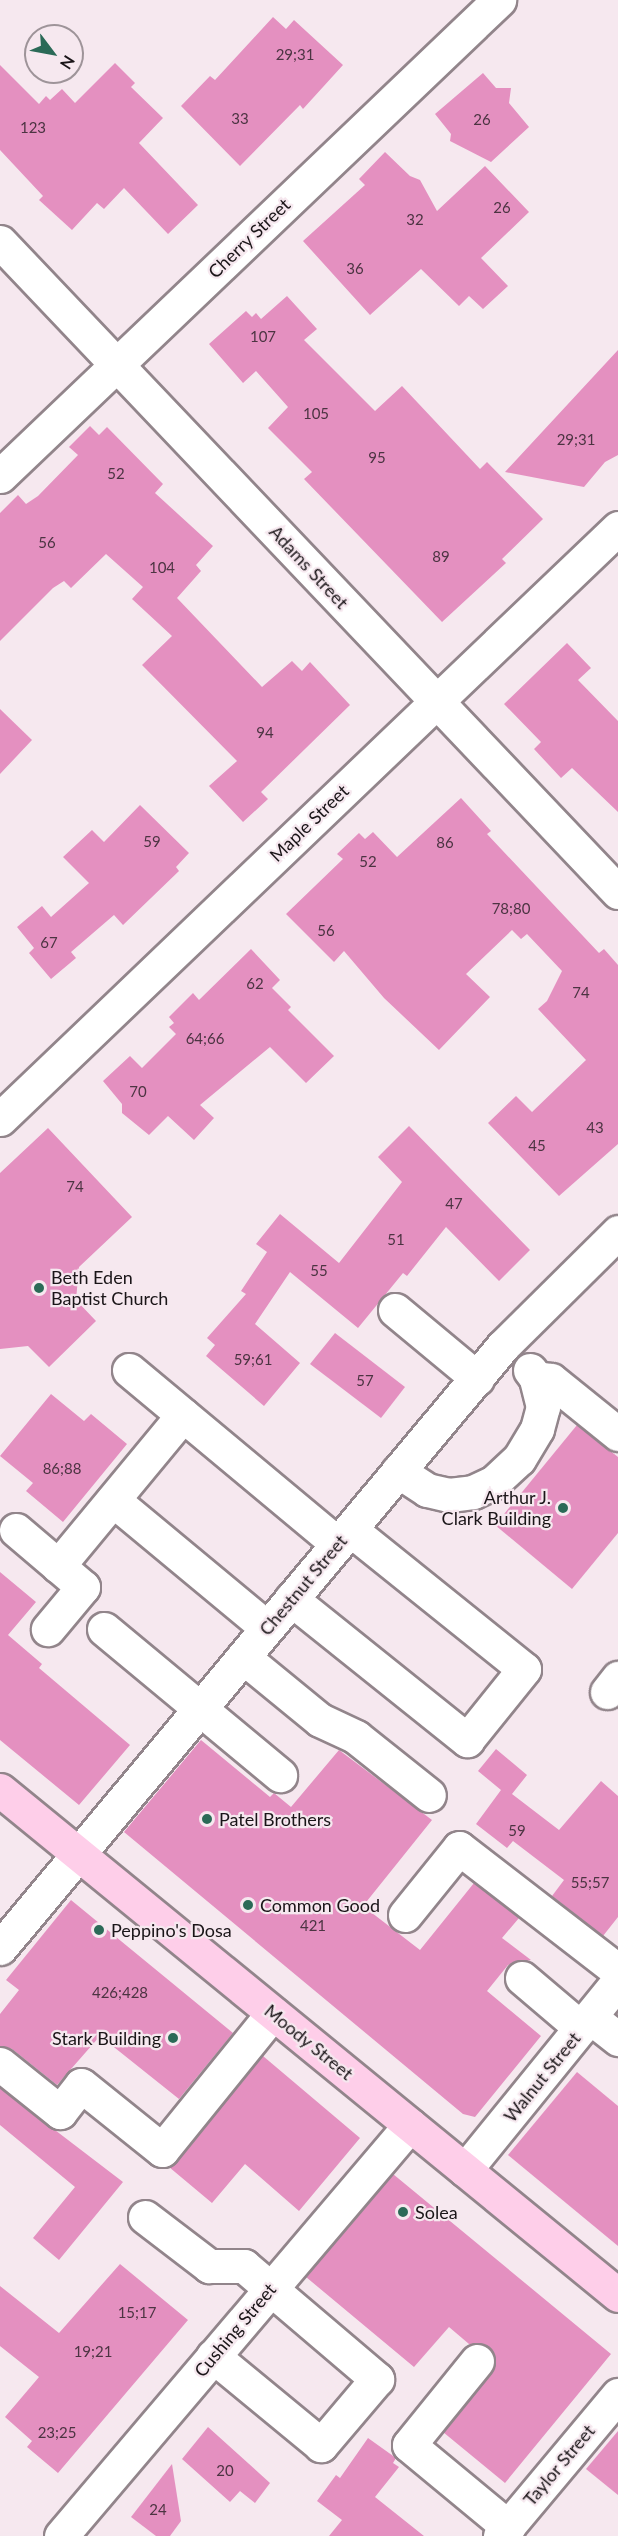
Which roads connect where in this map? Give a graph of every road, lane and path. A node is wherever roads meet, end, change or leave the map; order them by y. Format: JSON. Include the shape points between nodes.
{"nodes":[{"id":1,"x":499,"y":0,"type":"edge"},
{"id":2,"x":0,"y":242,"type":"edge"},
{"id":3,"x":117,"y":364,"type":"junction"},
{"id":4,"x":0,"y":476,"type":"edge"},
{"id":5,"x":618,"y":528,"type":"edge"},
{"id":6,"x":436,"y":702,"type":"junction"},
{"id":7,"x":618,"y":892,"type":"edge"},
{"id":8,"x":0,"y":1119,"type":"edge"},
{"id":9,"x":618,"y":1232,"type":"edge"},
{"id":10,"x":395,"y":1310,"type":"dead end"},
{"id":11,"x":503,"y":1347,"type":"junction"},
{"id":12,"x":129,"y":1370,"type":"dead end"},
{"id":13,"x":477,"y":1378,"type":"junction"},
{"id":14,"x":537,"y":1378,"type":"junction"},
{"id":15,"x":183,"y":1415,"type":"junction"},
{"id":16,"x":618,"y":1434,"type":"edge"},
{"id":17,"x":398,"y":1472,"type":"junction"},
{"id":18,"x":113,"y":1500,"type":"junction"},
{"id":19,"x":16,"y":1530,"type":"dead end"},
{"id":20,"x":343,"y":1536,"type":"junction"},
{"id":21,"x":58,"y":1566,"type":"junction"},
{"id":22,"x":291,"y":1599,"type":"junction"},
{"id":23,"x":267,"y":1628,"type":"junction"},
{"id":24,"x":48,"y":1629,"type":"dead end"},
{"id":25,"x":104,"y":1629,"type":"dead end"},
{"id":26,"x":243,"y":1657,"type":"junction"},
{"id":27,"x":199,"y":1708,"type":"junction"},
{"id":28,"x":279,"y":1774,"type":"dead end"},
{"id":29,"x":0,"y":1790,"type":"edge"},
{"id":30,"x":429,"y":1795,"type":"dead end"},
{"id":31,"x":78,"y":1854,"type":"junction"},
{"id":32,"x":405,"y":1915,"type":"dead end"},
{"id":33,"x":0,"y":1948,"type":"edge"},
{"id":34,"x":618,"y":1971,"type":"edge"},
{"id":35,"x":522,"y":1978,"type":"dead end"},
{"id":36,"x":618,"y":1983,"type":"edge"},
{"id":37,"x":273,"y":2013,"type":"junction"},
{"id":38,"x":586,"y":2022,"type":"junction"},
{"id":39,"x":618,"y":2039,"type":"edge"},
{"id":40,"x":0,"y":2064,"type":"edge"},
{"id":41,"x":410,"y":2125,"type":"junction"},
{"id":42,"x":465,"y":2170,"type":"junction"},
{"id":43,"x":145,"y":2217,"type":"dead end"},
{"id":44,"x":270,"y":2290,"type":"junction"},
{"id":45,"x":618,"y":2295,"type":"edge"},
{"id":46,"x":213,"y":2356,"type":"junction"},
{"id":47,"x":477,"y":2361,"type":"dead end"},
{"id":48,"x":618,"y":2395,"type":"edge"},
{"id":49,"x":504,"y":2531,"type":"edge"},
{"id":50,"x":61,"y":2536,"type":"edge"}],
"edges":[{"from":1,"to":3,"type":"street","name":"Cherry Street"},
{"from":2,"to":3,"type":"street","name":"Adams Street"},
{"from":3,"to":4,"type":"street","name":"Cherry Street"},
{"from":3,"to":6,"type":"street","name":"Adams Street"},
{"from":5,"to":6,"type":"street","name":"Maple Street"},
{"from":6,"to":7,"type":"street","name":"Adams Street"},
{"from":6,"to":8,"type":"street","name":"Maple Street"},
{"from":9,"to":11,"type":"street","name":"Chestnut Street"},
{"from":10,"to":13,"type":"street"},
{"from":11,"to":13,"type":"street","name":"Chestnut Street"},
{"from":11,"to":14,"type":"street"},
{"from":12,"to":15,"type":"street"},
{"from":13,"to":17,"type":"street","name":"Chestnut Street"},
{"from":14,"to":16,"type":"street","via":[[551,1380]]},
{"from":14,"to":17,"type":"street","via":[[543,1407],[537,1429],[519,1459],[494,1482],[473,1492],[449,1495],[427,1490]]},
{"from":15,"to":18,"type":"street"},
{"from":15,"to":20,"type":"street"},
{"from":17,"to":20,"type":"street","name":"Chestnut Street"},
{"from":18,"to":21,"type":"street"},
{"from":18,"to":23,"type":"street"},
{"from":19,"to":21,"type":"street"},
{"from":20,"to":22,"type":"street","name":"Chestnut Street"},
{"from":20,"to":22,"type":"street","via":[[524,1669],[467,1740]]},
{"from":21,"to":24,"type":"street","via":[[83,1587]]},
{"from":22,"to":23,"type":"street","name":"Chestnut Street"},
{"from":23,"to":26,"type":"street","name":"Chestnut Street"},
{"from":25,"to":27,"type":"street"},
{"from":26,"to":27,"type":"street","name":"Chestnut Street"},
{"from":26,"to":30,"type":"street","via":[[320,1720],[356,1737]]},
{"from":27,"to":28,"type":"street"},
{"from":27,"to":31,"type":"street","name":"Chestnut Street"},
{"from":29,"to":31,"type":"main road","name":"Moody Street"},
{"from":31,"to":33,"type":"street","name":"Chestnut Street"},
{"from":31,"to":37,"type":"main road","name":"Moody Street"},
{"from":32,"to":34,"type":"street","via":[[459,1848]]},
{"from":35,"to":38,"type":"street"},
{"from":36,"to":38,"type":"street","name":"Walnut Street"},
{"from":37,"to":40,"type":"street","via":[[162,2150],[81,2085],[60,2112]]},
{"from":37,"to":41,"type":"main road","name":"Moody Street"},
{"from":38,"to":39,"type":"street"},
{"from":38,"to":42,"type":"street","name":"Walnut Street"},
{"from":41,"to":42,"type":"main road","name":"Moody Street"},
{"from":41,"to":44,"type":"street","name":"Cushing Street"},
{"from":42,"to":45,"type":"main road","name":"Moody Street"},
{"from":43,"to":44,"type":"street","via":[[209,2266],[244,2266]]},
{"from":44,"to":46,"type":"street","name":"Cushing Street"},
{"from":44,"to":46,"type":"street","via":[[377,2379],[321,2445]]},
{"from":46,"to":50,"type":"street","name":"Cushing Street"},
{"from":47,"to":49,"type":"street","via":[[409,2445]]},
{"from":48,"to":49,"type":"street","name":"Taylor Street"}]}
